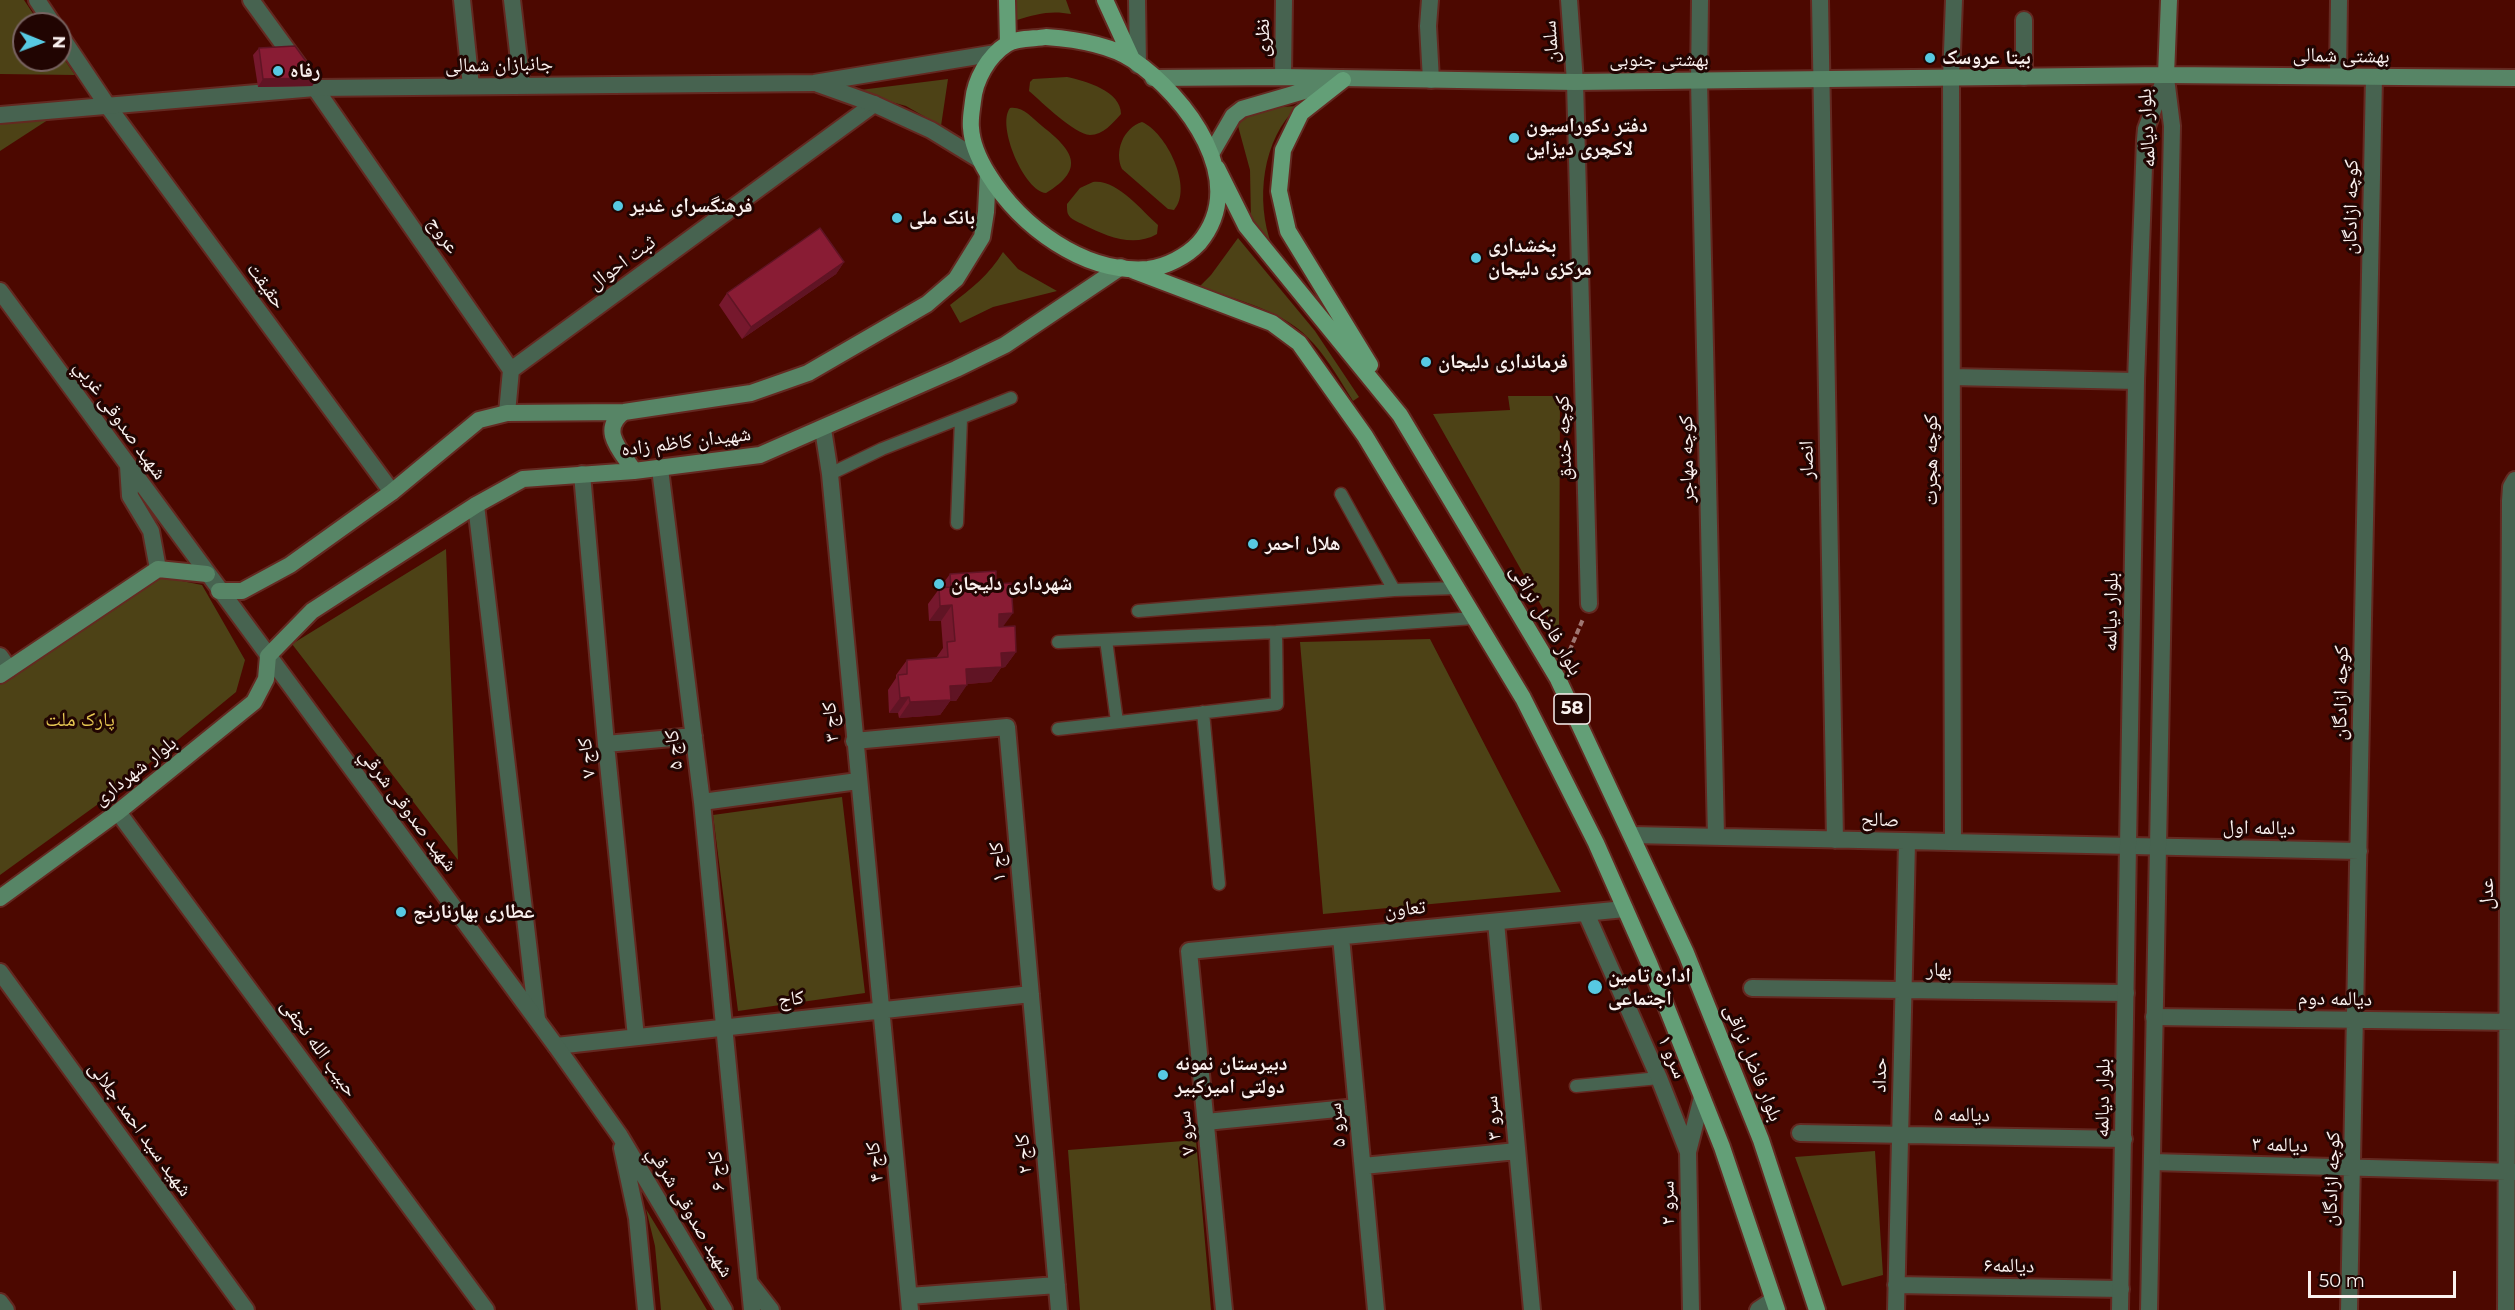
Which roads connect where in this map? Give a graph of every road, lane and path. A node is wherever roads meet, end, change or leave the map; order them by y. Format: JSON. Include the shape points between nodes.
{"nodes":[{"id":1,"x":251,"y":0,"type":"edge"},
{"id":2,"x":462,"y":0,"type":"edge"},
{"id":3,"x":512,"y":0,"type":"edge"},
{"id":4,"x":1007,"y":0,"type":"edge"},
{"id":5,"x":1106,"y":0,"type":"edge"},
{"id":6,"x":1137,"y":0,"type":"edge"},
{"id":7,"x":1284,"y":0,"type":"edge"},
{"id":8,"x":1430,"y":0,"type":"edge"},
{"id":9,"x":1569,"y":0,"type":"edge"},
{"id":10,"x":1700,"y":0,"type":"edge"},
{"id":11,"x":1820,"y":0,"type":"edge"},
{"id":12,"x":1954,"y":0,"type":"edge"},
{"id":13,"x":2169,"y":0,"type":"edge"},
{"id":14,"x":2339,"y":0,"type":"edge"},
{"id":15,"x":2024,"y":20,"type":"dead end"},
{"id":16,"x":1002,"y":48,"type":"junction"},
{"id":17,"x":72,"y":53,"type":"edge"},
{"id":18,"x":1135,"y":62,"type":"junction"},
{"id":19,"x":2166,"y":75,"type":"junction"},
{"id":20,"x":2338,"y":76,"type":"junction"},
{"id":21,"x":1283,"y":77,"type":"junction"},
{"id":22,"x":2024,"y":77,"type":"junction"},
{"id":23,"x":2374,"y":77,"type":"junction"},
{"id":24,"x":1153,"y":78,"type":"junction"},
{"id":25,"x":1951,"y":78,"type":"junction"},
{"id":26,"x":2515,"y":78,"type":"edge"},
{"id":27,"x":1343,"y":80,"type":"junction"},
{"id":28,"x":1431,"y":80,"type":"junction"},
{"id":29,"x":1821,"y":80,"type":"junction"},
{"id":30,"x":1575,"y":81,"type":"junction"},
{"id":31,"x":1700,"y":81,"type":"junction"},
{"id":32,"x":814,"y":83,"type":"junction"},
{"id":33,"x":471,"y":86,"type":"junction"},
{"id":34,"x":522,"y":86,"type":"junction"},
{"id":35,"x":315,"y":88,"type":"junction"},
{"id":36,"x":874,"y":104,"type":"junction"},
{"id":37,"x":107,"y":105,"type":"junction"},
{"id":38,"x":0,"y":114,"type":"edge"},
{"id":39,"x":1214,"y":161,"type":"junction"},
{"id":40,"x":984,"y":167,"type":"junction"},
{"id":41,"x":1126,"y":269,"type":"junction"},
{"id":42,"x":0,"y":291,"type":"edge"},
{"id":43,"x":511,"y":370,"type":"junction"},
{"id":44,"x":1952,"y":377,"type":"junction"},
{"id":45,"x":2136,"y":381,"type":"junction"},
{"id":46,"x":1011,"y":398,"type":"dead end"},
{"id":47,"x":624,"y":412,"type":"junction"},
{"id":48,"x":507,"y":413,"type":"junction"},
{"id":49,"x":1400,"y":415,"type":"junction"},
{"id":50,"x":962,"y":419,"type":"junction"},
{"id":51,"x":823,"y":429,"type":"junction"},
{"id":52,"x":128,"y":465,"type":"junction"},
{"id":53,"x":660,"y":469,"type":"junction"},
{"id":54,"x":634,"y":471,"type":"junction"},
{"id":55,"x":582,"y":474,"type":"junction"},
{"id":56,"x":830,"y":474,"type":"junction"},
{"id":57,"x":2515,"y":480,"type":"edge"},
{"id":58,"x":392,"y":492,"type":"junction"},
{"id":59,"x":1341,"y":494,"type":"dead end"},
{"id":60,"x":476,"y":505,"type":"junction"},
{"id":61,"x":957,"y":523,"type":"dead end"},
{"id":62,"x":158,"y":569,"type":"junction"},
{"id":63,"x":207,"y":574,"type":"junction"},
{"id":64,"x":1457,"y":588,"type":"junction"},
{"id":65,"x":1394,"y":590,"type":"junction"},
{"id":66,"x":219,"y":591,"type":"junction"},
{"id":67,"x":1589,"y":604,"type":"joint"},
{"id":68,"x":1138,"y":611,"type":"dead end"},
{"id":69,"x":1474,"y":618,"type":"junction"},
{"id":70,"x":1276,"y":632,"type":"junction"},
{"id":71,"x":1106,"y":640,"type":"junction"},
{"id":72,"x":1058,"y":642,"type":"dead end"},
{"id":73,"x":268,"y":657,"type":"junction"},
{"id":74,"x":3,"y":667,"type":"edge"},
{"id":75,"x":1558,"y":679,"type":"junction"},
{"id":76,"x":1203,"y":712,"type":"junction"},
{"id":77,"x":1118,"y":722,"type":"junction"},
{"id":78,"x":1058,"y":729,"type":"dead end"},
{"id":79,"x":694,"y":735,"type":"junction"},
{"id":80,"x":854,"y":741,"type":"junction"},
{"id":81,"x":606,"y":744,"type":"junction"},
{"id":82,"x":858,"y":781,"type":"junction"},
{"id":83,"x":702,"y":802,"type":"junction"},
{"id":84,"x":118,"y":812,"type":"junction"},
{"id":85,"x":1632,"y":835,"type":"junction"},
{"id":86,"x":1716,"y":836,"type":"junction"},
{"id":87,"x":1835,"y":840,"type":"junction"},
{"id":88,"x":1907,"y":842,"type":"junction"},
{"id":89,"x":1953,"y":842,"type":"junction"},
{"id":90,"x":2128,"y":847,"type":"junction"},
{"id":91,"x":2158,"y":847,"type":"junction"},
{"id":92,"x":2359,"y":851,"type":"junction"},
{"id":93,"x":1219,"y":884,"type":"dead end"},
{"id":94,"x":0,"y":898,"type":"edge"},
{"id":95,"x":1625,"y":909,"type":"junction"},
{"id":96,"x":1586,"y":913,"type":"junction"},
{"id":97,"x":1496,"y":922,"type":"junction"},
{"id":98,"x":1341,"y":937,"type":"junction"},
{"id":99,"x":1190,"y":951,"type":"joint"},
{"id":100,"x":0,"y":972,"type":"edge"},
{"id":101,"x":1752,"y":988,"type":"dead end"},
{"id":102,"x":1904,"y":990,"type":"junction"},
{"id":103,"x":2126,"y":993,"type":"junction"},
{"id":104,"x":1031,"y":994,"type":"junction"},
{"id":105,"x":881,"y":1011,"type":"junction"},
{"id":106,"x":2154,"y":1017,"type":"junction"},
{"id":107,"x":537,"y":1019,"type":"junction"},
{"id":108,"x":2356,"y":1020,"type":"junction"},
{"id":109,"x":2511,"y":1022,"type":"edge"},
{"id":110,"x":725,"y":1028,"type":"junction"},
{"id":111,"x":636,"y":1037,"type":"junction"},
{"id":112,"x":556,"y":1046,"type":"junction"},
{"id":113,"x":1659,"y":1078,"type":"junction"},
{"id":114,"x":1576,"y":1086,"type":"dead end"},
{"id":115,"x":1702,"y":1097,"type":"junction"},
{"id":116,"x":1357,"y":1107,"type":"junction"},
{"id":117,"x":1206,"y":1122,"type":"junction"},
{"id":118,"x":1800,"y":1133,"type":"dead end"},
{"id":119,"x":1900,"y":1135,"type":"junction"},
{"id":120,"x":620,"y":1136,"type":"junction"},
{"id":121,"x":2124,"y":1139,"type":"junction"},
{"id":122,"x":1517,"y":1151,"type":"junction"},
{"id":123,"x":1688,"y":1152,"type":"junction"},
{"id":124,"x":2152,"y":1162,"type":"junction"},
{"id":125,"x":1362,"y":1166,"type":"junction"},
{"id":126,"x":2353,"y":1168,"type":"junction"},
{"id":127,"x":2511,"y":1172,"type":"edge"},
{"id":128,"x":749,"y":1282,"type":"junction"},
{"id":129,"x":1057,"y":1285,"type":"junction"},
{"id":130,"x":1896,"y":1285,"type":"junction"},
{"id":131,"x":2121,"y":1289,"type":"junction"},
{"id":132,"x":0,"y":1302,"type":"edge"},
{"id":133,"x":910,"y":1303,"type":"edge"},
{"id":134,"x":1775,"y":1305,"type":"edge"},
{"id":135,"x":6,"y":1310,"type":"edge"},
{"id":136,"x":246,"y":1310,"type":"edge"},
{"id":137,"x":486,"y":1310,"type":"edge"},
{"id":138,"x":646,"y":1310,"type":"edge"},
{"id":139,"x":724,"y":1310,"type":"edge"},
{"id":140,"x":752,"y":1310,"type":"edge"},
{"id":141,"x":771,"y":1310,"type":"edge"},
{"id":142,"x":1059,"y":1310,"type":"edge"},
{"id":143,"x":1224,"y":1310,"type":"edge"},
{"id":144,"x":1376,"y":1310,"type":"edge"},
{"id":145,"x":1532,"y":1310,"type":"edge"},
{"id":146,"x":1691,"y":1310,"type":"edge"},
{"id":147,"x":1758,"y":1310,"type":"edge"},
{"id":148,"x":1817,"y":1310,"type":"edge"},
{"id":149,"x":1896,"y":1310,"type":"edge"},
{"id":150,"x":2121,"y":1310,"type":"edge"},
{"id":151,"x":2149,"y":1310,"type":"edge"},
{"id":152,"x":2349,"y":1310,"type":"edge"},
{"id":153,"x":2506,"y":1310,"type":"edge"}],
"edges":[{"from":1,"to":35,"type":"street","name":"عروج"},
{"from":2,"to":33,"type":"street"},
{"from":3,"to":34,"type":"street"},
{"from":4,"to":16,"type":"main road"},
{"from":5,"to":18,"type":"main road"},
{"from":6,"to":18,"type":"street"},
{"from":7,"to":21,"type":"street","name":"نظری"},
{"from":8,"to":28,"type":"street"},
{"from":9,"to":30,"type":"street","name":"سلمان"},
{"from":10,"to":31,"type":"street","name":"کوچه مهاجر"},
{"from":11,"to":29,"type":"street","name":"انصار"},
{"from":12,"to":25,"type":"street","name":"کوچه هجرت"},
{"from":13,"to":19,"type":"main road"},
{"from":14,"to":20,"type":"street"},
{"from":15,"to":22,"type":"street"},
{"from":16,"to":18,"type":"main road","via":[[1046,37],[1083,40]]},
{"from":16,"to":32,"type":"street","name":"جانبازان شمالی"},
{"from":16,"to":40,"type":"main road","via":[[986,65],[974,90],[970,129]]},
{"from":17,"to":37,"type":"street","name":"حقیقت"},
{"from":18,"to":24,"type":"main road","name":"بلوار فاضل نراقی"},
{"from":19,"to":20,"type":"main road","name":"بهشتی شمالی"},
{"from":19,"to":22,"type":"main road","name":"بهشتی جنوبی"},
{"from":19,"to":45,"type":"street","name":"بلوار دیالمه","via":[[2146,129]]},
{"from":19,"to":91,"type":"street","name":"بلوار دیالمه","via":[[2172,132]]},
{"from":20,"to":23,"type":"main road","name":"بهشتی شمالی"},
{"from":21,"to":24,"type":"main road","name":"بهشتی جنوبی"},
{"from":21,"to":27,"type":"main road","name":"بهشتی جنوبی"},
{"from":22,"to":25,"type":"main road","name":"بهشتی جنوبی"},
{"from":23,"to":26,"type":"main road","name":"بهشتی شمالی"},
{"from":23,"to":92,"type":"street","name":"کوچه ازادگان"},
{"from":24,"to":39,"type":"main road","name":"بلوار فاضل نراقی","via":[[1183,105]]},
{"from":25,"to":29,"type":"main road","name":"بهشتی جنوبی"},
{"from":25,"to":44,"type":"street","name":"کوچه هجرت"},
{"from":27,"to":28,"type":"main road","name":"بهشتی جنوبی"},
{"from":27,"to":39,"type":"main road","via":[[1242,109],[1233,116]]},
{"from":27,"to":49,"type":"main road","via":[[1301,113],[1283,150],[1279,191],[1288,231]]},
{"from":28,"to":30,"type":"main road","name":"بهشتی جنوبی"},
{"from":29,"to":31,"type":"main road","name":"بهشتی جنوبی"},
{"from":29,"to":87,"type":"street","name":"انصار"},
{"from":30,"to":31,"type":"main road","name":"بهشتی جنوبی"},
{"from":30,"to":67,"type":"street","name":"کوچه خندق"},
{"from":31,"to":86,"type":"street","name":"کوچه مهاجر"},
{"from":32,"to":34,"type":"street","name":"جانبازان شمالی"},
{"from":32,"to":36,"type":"street"},
{"from":33,"to":34,"type":"street","name":"جانبازان شمالی"},
{"from":33,"to":35,"type":"street","name":"جانبازان شمالی"},
{"from":35,"to":37,"type":"street","name":"جانبازان شمالی"},
{"from":35,"to":43,"type":"street","name":"عروج"},
{"from":36,"to":40,"type":"street","via":[[931,130]]},
{"from":36,"to":43,"type":"street","name":"ثبت احوال"},
{"from":37,"to":38,"type":"street","name":"جانبازان شمالی"},
{"from":37,"to":58,"type":"street","name":"حقیقت"},
{"from":39,"to":41,"type":"main road","via":[[1216,198],[1212,224],[1204,237],[1192,251],[1160,268]]},
{"from":39,"to":49,"type":"main road","name":"بلوار فاضل نراقی","number":"58","via":[[1246,226]]},
{"from":40,"to":41,"type":"main road","via":[[1022,218],[1053,241],[1091,260]]},
{"from":40,"to":47,"type":"main road","name":"شهیدان کاظم زاده","via":[[986,212],[982,237],[956,279],[927,304],[808,373],[780,385]]},
{"from":41,"to":51,"type":"main road","name":"شهیدان کاظم زاده","via":[[1005,345]]},
{"from":41,"to":64,"type":"main road","number":"58","via":[[1272,323],[1299,343],[1365,436]]},
{"from":42,"to":52,"type":"street","name":"شهید صدوقی غربي"},
{"from":43,"to":48,"type":"street"},
{"from":44,"to":45,"type":"street"},
{"from":44,"to":89,"type":"street","name":"کوچه هجرت"},
{"from":45,"to":90,"type":"street","name":"بلوار دیالمه"},
{"from":46,"to":50,"type":"lane"},
{"from":47,"to":48,"type":"main road","name":"شهیدان کاظم زاده"},
{"from":47,"to":54,"type":"main road","via":[[613,423],[612,438]]},
{"from":48,"to":58,"type":"main road","name":"شهیدان کاظم زاده","via":[[479,420]]},
{"from":49,"to":75,"type":"main road","name":"بلوار فاضل نراقی","number":"58"},
{"from":50,"to":56,"type":"lane","via":[[882,449]]},
{"from":50,"to":61,"type":"lane"},
{"from":51,"to":53,"type":"main road","name":"شهیدان کاظم زاده","via":[[760,455]]},
{"from":51,"to":56,"type":"street","name":"کاج ۳"},
{"from":52,"to":62,"type":"street","via":[[130,496],[151,531]]},
{"from":52,"to":63,"type":"street","name":"شهید صدوقی غربي"},
{"from":53,"to":54,"type":"main road","name":"شهیدان کاظم زاده"},
{"from":53,"to":79,"type":"street","name":"کاج ۵"},
{"from":54,"to":55,"type":"main road","name":"شهیدان کاظم زاده"},
{"from":55,"to":60,"type":"main road","name":"شهیدان کاظم زاده","via":[[523,479]]},
{"from":55,"to":81,"type":"street","name":"کاج ۷"},
{"from":56,"to":80,"type":"street","name":"کاج ۳"},
{"from":57,"to":109,"type":"street","name":"عدل","via":[[2510,501]]},
{"from":58,"to":66,"type":"main road","name":"شهیدان کاظم زاده","via":[[290,565],[242,591]]},
{"from":59,"to":65,"type":"lane"},
{"from":60,"to":73,"type":"main road","name":"شهیدان کاظم زاده","via":[[312,611]]},
{"from":60,"to":107,"type":"street"},
{"from":62,"to":63,"type":"main road"},
{"from":62,"to":74,"type":"main road"},
{"from":63,"to":66,"type":"street","name":"شهید صدوقی غربي"},
{"from":64,"to":65,"type":"lane"},
{"from":64,"to":69,"type":"main road","number":"58"},
{"from":65,"to":68,"type":"lane"},
{"from":66,"to":73,"type":"street","name":"شهید صدوقی شرقي"},
{"from":67,"to":75,"type":"path"},
{"from":69,"to":70,"type":"lane"},
{"from":69,"to":95,"type":"main road","number":"58","via":[[1523,698]]},
{"from":70,"to":71,"type":"lane"},
{"from":70,"to":76,"type":"lane","via":[[1277,704]]},
{"from":71,"to":72,"type":"lane"},
{"from":71,"to":77,"type":"lane"},
{"from":73,"to":84,"type":"main road","name":"بلوار شهرداری","via":[[266,679],[254,702]]},
{"from":73,"to":107,"type":"street","name":"شهید صدوقی شرقي"},
{"from":75,"to":85,"type":"main road","name":"بلوار فاضل نراقی","number":"58"},
{"from":76,"to":77,"type":"lane"},
{"from":76,"to":93,"type":"lane"},
{"from":77,"to":78,"type":"lane"},
{"from":79,"to":81,"type":"street"},
{"from":79,"to":83,"type":"street","name":"کاج ۵"},
{"from":80,"to":82,"type":"street","name":"کاج ۳"},
{"from":80,"to":104,"type":"street","name":"کاج ۱","via":[[1007,727]]},
{"from":81,"to":111,"type":"street","name":"کاج ۷"},
{"from":82,"to":83,"type":"street"},
{"from":82,"to":105,"type":"street","name":"کاج ۳"},
{"from":83,"to":110,"type":"street","name":"کاج ۵"},
{"from":84,"to":94,"type":"main road","name":"بلوار شهرداری"},
{"from":84,"to":137,"type":"street","name":"حبیب الله نجفی"},
{"from":85,"to":86,"type":"street","name":"صالح"},
{"from":85,"to":148,"type":"main road","name":"بلوار فاضل نراقی","number":"58","via":[[1686,953],[1761,1140]]},
{"from":86,"to":87,"type":"street","name":"صالح"},
{"from":87,"to":88,"type":"street","name":"صالح"},
{"from":88,"to":89,"type":"street","name":"صالح"},
{"from":88,"to":102,"type":"street","name":"حداد"},
{"from":89,"to":90,"type":"street","name":"صالح"},
{"from":90,"to":91,"type":"street","name":"دیالمه اول"},
{"from":90,"to":103,"type":"street","name":"بلوار دیالمه"},
{"from":91,"to":92,"type":"street","name":"دیالمه اول"},
{"from":91,"to":106,"type":"street","name":"بلوار دیالمه"},
{"from":92,"to":108,"type":"street","name":"کوچه ازادگان"},
{"from":95,"to":96,"type":"street","name":"تعاون"},
{"from":95,"to":115,"type":"main road","number":"58"},
{"from":96,"to":97,"type":"street","name":"تعاون"},
{"from":96,"to":113,"type":"street","name":"سرو ۱"},
{"from":97,"to":98,"type":"street","name":"تعاون"},
{"from":97,"to":122,"type":"street","name":"سرو ۳"},
{"from":98,"to":99,"type":"street","name":"تعاون"},
{"from":98,"to":116,"type":"street","name":"سرو ۵"},
{"from":99,"to":117,"type":"street","name":"سرو ۷"},
{"from":100,"to":136,"type":"street","name":"شهید سید احمد جلالی"},
{"from":101,"to":102,"type":"street","name":"بهار"},
{"from":102,"to":103,"type":"street","name":"بهار"},
{"from":102,"to":119,"type":"street","name":"حداد"},
{"from":103,"to":121,"type":"street","name":"بلوار دیالمه"},
{"from":104,"to":105,"type":"street","name":"کاج"},
{"from":104,"to":129,"type":"street","name":"کاج ۲"},
{"from":105,"to":110,"type":"street","name":"کاج"},
{"from":105,"to":133,"type":"street","name":"کاج ۴"},
{"from":106,"to":108,"type":"street","name":"دیالمه دوم"},
{"from":106,"to":124,"type":"street","name":"بلوار دیالمه"},
{"from":107,"to":112,"type":"street","name":"شهید صدوقی شرقي"},
{"from":108,"to":109,"type":"street","name":"دیالمه دوم"},
{"from":108,"to":126,"type":"street","name":"کوچه ازادگان"},
{"from":109,"to":127,"type":"street","name":"عدل"},
{"from":110,"to":111,"type":"street","name":"کاج"},
{"from":110,"to":128,"type":"street","name":"کاج ۶"},
{"from":111,"to":112,"type":"street","name":"کاج"},
{"from":112,"to":120,"type":"street","name":"شهید صدوقی شرقي"},
{"from":113,"to":114,"type":"lane"},
{"from":113,"to":123,"type":"street","name":"سرو ۱"},
{"from":115,"to":123,"type":"street","name":"سرو ۲"},
{"from":115,"to":134,"type":"main road","number":"58"},
{"from":116,"to":117,"type":"street"},
{"from":116,"to":125,"type":"street","name":"سرو ۵"},
{"from":117,"to":143,"type":"street","name":"سرو ۷"},
{"from":118,"to":119,"type":"street","name":"دیالمه ۵"},
{"from":119,"to":121,"type":"street","name":"دیالمه ۵"},
{"from":119,"to":130,"type":"street","name":"حداد"},
{"from":120,"to":138,"type":"street","name":"شهید صدوقی شرقي","via":[[639,1229]]},
{"from":120,"to":139,"type":"street","name":"شهید صدوقی شرقي"},
{"from":121,"to":131,"type":"street","name":"بلوار دیالمه"},
{"from":122,"to":125,"type":"street"},
{"from":122,"to":145,"type":"street","name":"سرو ۳"},
{"from":123,"to":146,"type":"street","name":"سرو ۲"},
{"from":124,"to":126,"type":"street","name":"دیالمه ۳"},
{"from":124,"to":151,"type":"street","name":"بلوار دیالمه"},
{"from":125,"to":144,"type":"street","name":"سرو ۵"},
{"from":126,"to":127,"type":"street","name":"دیالمه ۳"},
{"from":126,"to":152,"type":"street","name":"کوچه ازادگان"},
{"from":127,"to":153,"type":"street","name":"عدل"},
{"from":128,"to":140,"type":"street","name":"کاج ۶"},
{"from":128,"to":141,"type":"street"},
{"from":129,"to":133,"type":"street"},
{"from":129,"to":142,"type":"street","name":"کاج ۲"},
{"from":130,"to":131,"type":"street","name":"دیالمه۶"},
{"from":130,"to":149,"type":"street","name":"حداد"},
{"from":131,"to":150,"type":"street","name":"بلوار دیالمه"},
{"from":132,"to":135,"type":"street"},
{"from":134,"to":147,"type":"street"}]}
